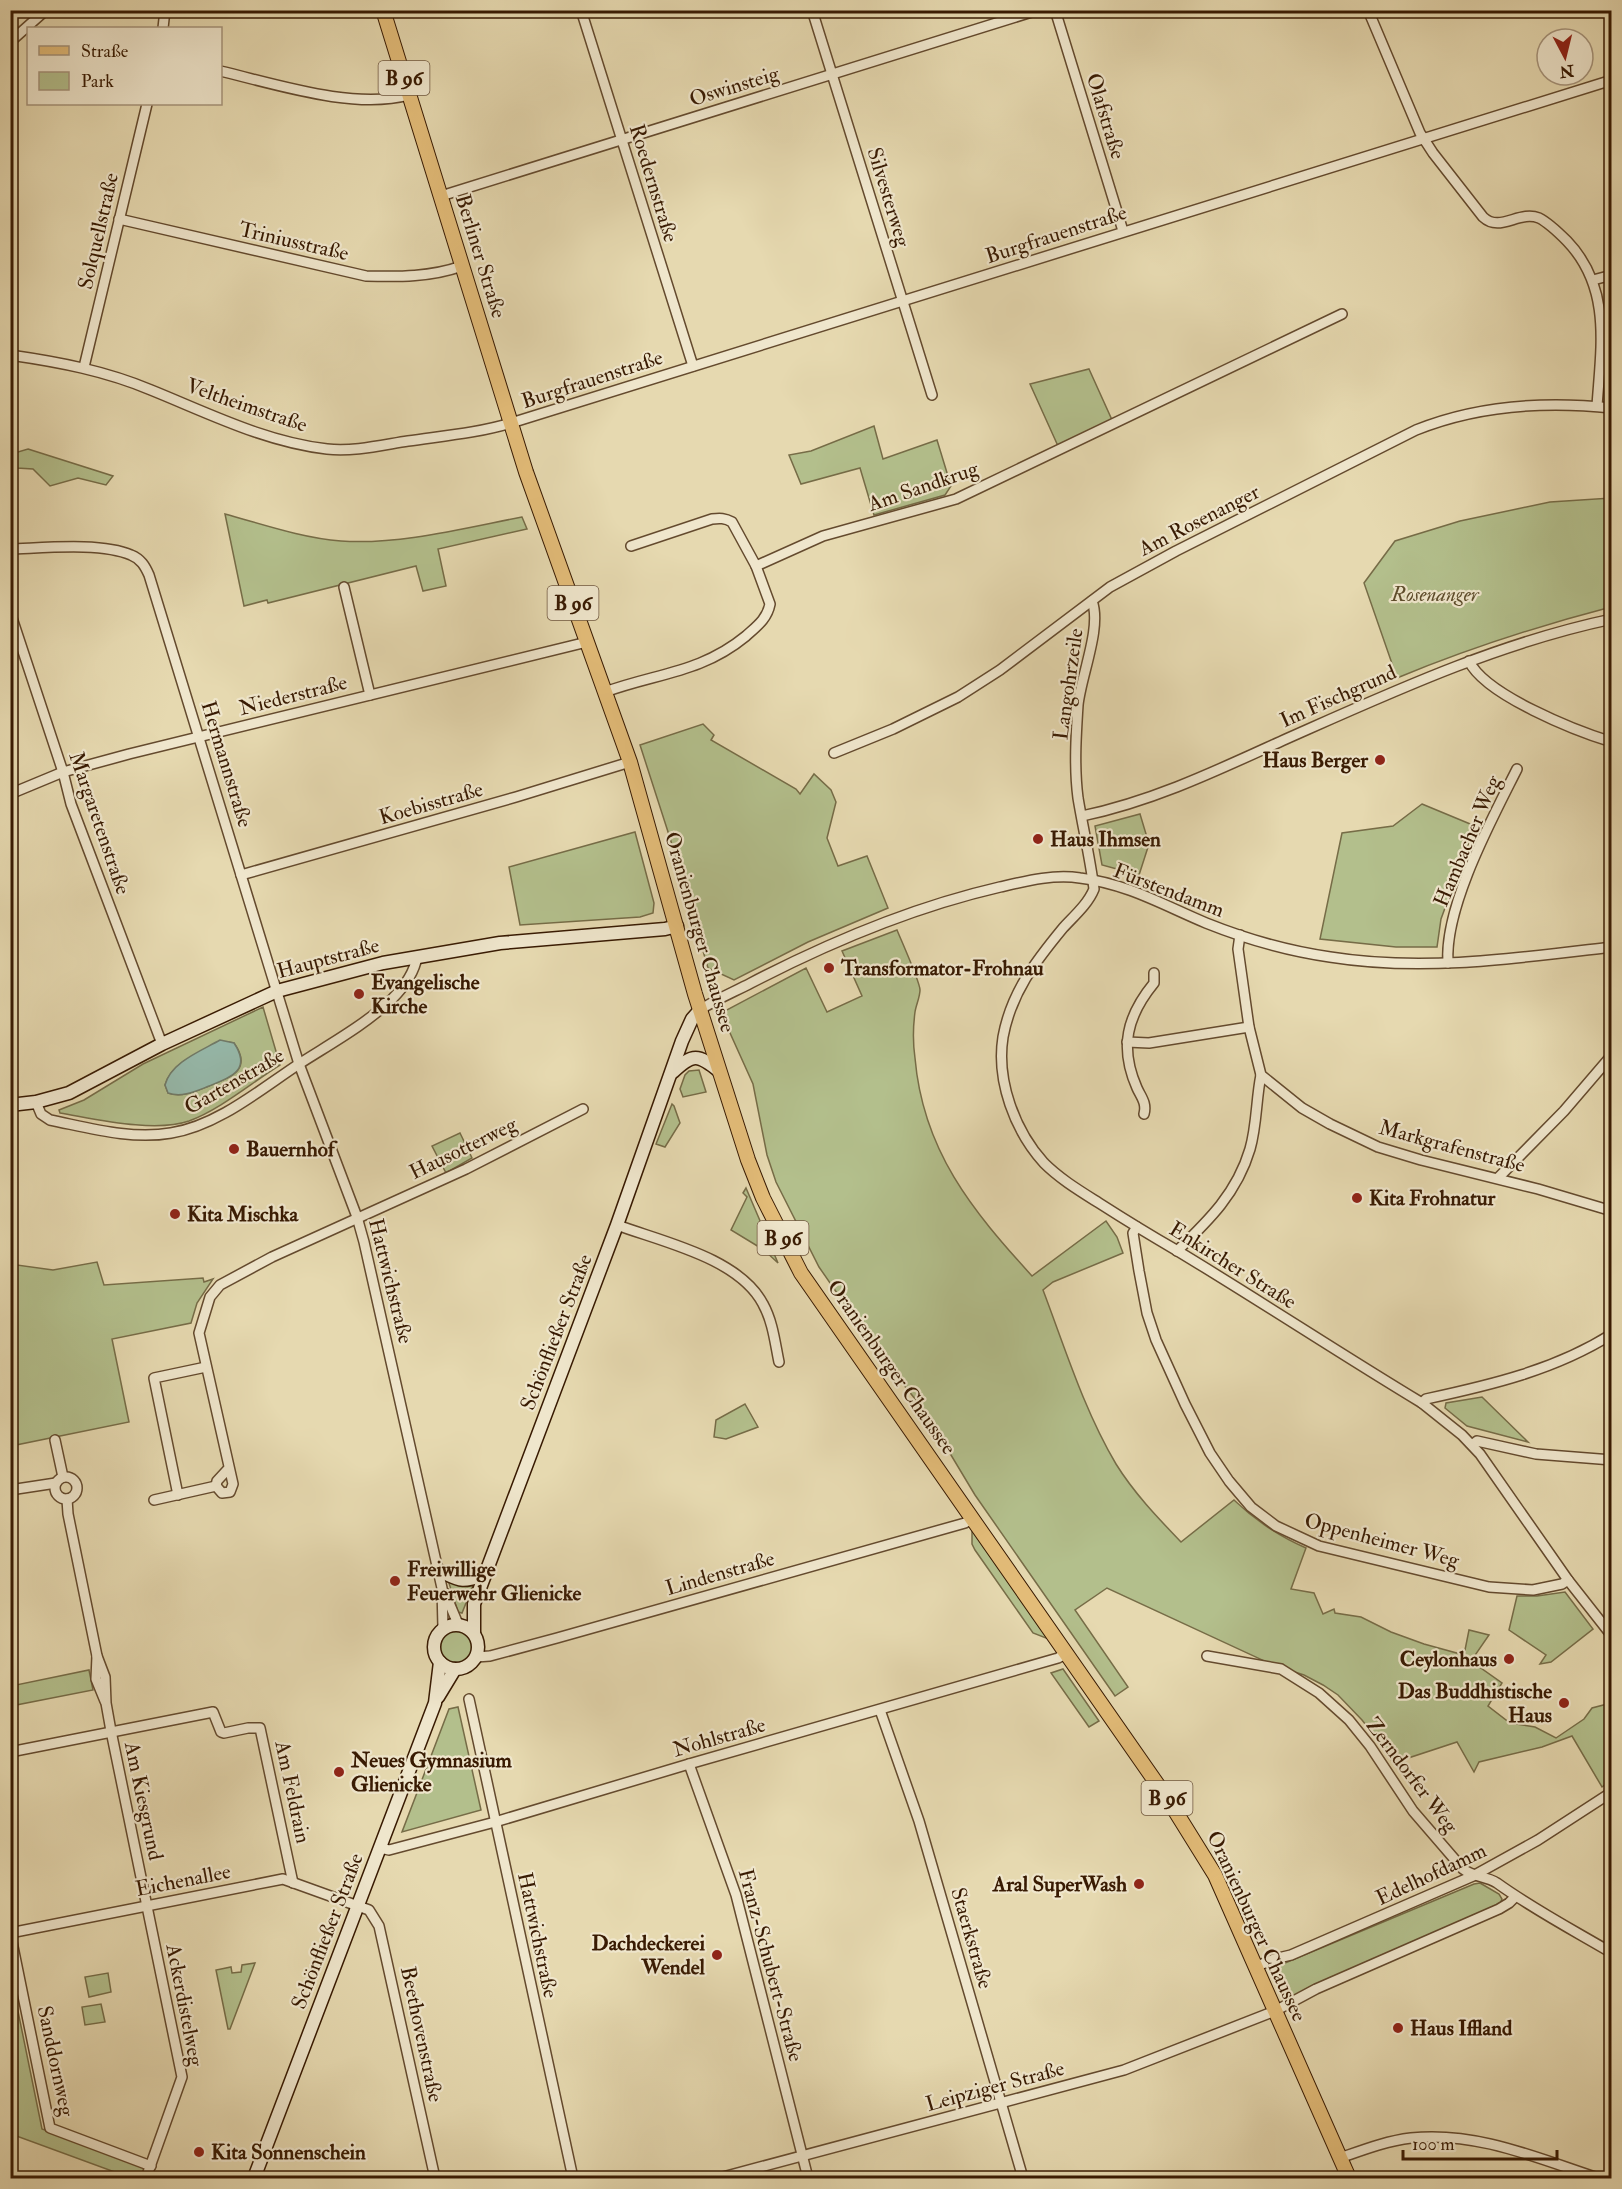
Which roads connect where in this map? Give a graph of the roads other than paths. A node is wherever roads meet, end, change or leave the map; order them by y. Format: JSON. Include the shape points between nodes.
{"nodes":[{"id":1,"x":46,"y":10,"type":"edge"},
{"id":2,"x":165,"y":10,"type":"edge"},
{"id":3,"x":383,"y":10,"type":"edge"},
{"id":4,"x":581,"y":10,"type":"edge"},
{"id":5,"x":812,"y":10,"type":"edge"},
{"id":6,"x":1038,"y":10,"type":"edge"},
{"id":7,"x":1055,"y":10,"type":"edge"},
{"id":8,"x":1368,"y":10,"type":"edge"},
{"id":9,"x":163,"y":27,"type":"edge"},
{"id":10,"x":10,"y":42,"type":"edge"},
{"id":11,"x":222,"y":71,"type":"edge"},
{"id":12,"x":832,"y":74,"type":"junction"},
{"id":13,"x":1611,"y":81,"type":"edge"},
{"id":14,"x":409,"y":95,"type":"junction"},
{"id":15,"x":147,"y":105,"type":"edge"},
{"id":16,"x":621,"y":140,"type":"junction"},
{"id":17,"x":1424,"y":140,"type":"junction"},
{"id":18,"x":441,"y":196,"type":"junction"},
{"id":19,"x":119,"y":219,"type":"junction"},
{"id":20,"x":1123,"y":231,"type":"junction"},
{"id":21,"x":462,"y":266,"type":"junction"},
{"id":22,"x":1611,"y":275,"type":"edge"},
{"id":23,"x":1593,"y":280,"type":"junction"},
{"id":24,"x":903,"y":303,"type":"junction"},
{"id":25,"x":1342,"y":314,"type":"dead end"},
{"id":26,"x":10,"y":355,"type":"edge"},
{"id":27,"x":693,"y":366,"type":"junction"},
{"id":28,"x":84,"y":367,"type":"junction"},
{"id":29,"x":932,"y":395,"type":"dead end"},
{"id":30,"x":1597,"y":406,"type":"junction"},
{"id":31,"x":1611,"y":408,"type":"edge"},
{"id":32,"x":511,"y":423,"type":"junction"},
{"id":33,"x":541,"y":514,"type":"joint"},
{"id":34,"x":631,"y":546,"type":"dead end"},
{"id":35,"x":10,"y":549,"type":"edge"},
{"id":36,"x":756,"y":566,"type":"junction"},
{"id":37,"x":344,"y":587,"type":"dead end"},
{"id":38,"x":1092,"y":601,"type":"junction"},
{"id":39,"x":10,"y":612,"type":"edge"},
{"id":40,"x":1611,"y":619,"type":"edge"},
{"id":41,"x":588,"y":642,"type":"junction"},
{"id":42,"x":1469,"y":661,"type":"junction"},
{"id":43,"x":605,"y":692,"type":"junction"},
{"id":44,"x":370,"y":695,"type":"junction"},
{"id":45,"x":200,"y":737,"type":"junction"},
{"id":46,"x":1611,"y":742,"type":"edge"},
{"id":47,"x":834,"y":753,"type":"dead end"},
{"id":48,"x":630,"y":762,"type":"junction"},
{"id":49,"x":1517,"y":769,"type":"dead end"},
{"id":50,"x":63,"y":772,"type":"junction"},
{"id":51,"x":10,"y":794,"type":"edge"},
{"id":52,"x":1082,"y":816,"type":"junction"},
{"id":53,"x":241,"y":875,"type":"junction"},
{"id":54,"x":1093,"y":880,"type":"junction"},
{"id":55,"x":677,"y":926,"type":"junction"},
{"id":56,"x":1240,"y":935,"type":"junction"},
{"id":57,"x":1611,"y":947,"type":"edge"},
{"id":58,"x":417,"y":957,"type":"junction"},
{"id":59,"x":1448,"y":963,"type":"junction"},
{"id":60,"x":1154,"y":973,"type":"dead end"},
{"id":61,"x":276,"y":991,"type":"junction"},
{"id":62,"x":700,"y":1011,"type":"junction"},
{"id":63,"x":1249,"y":1027,"type":"junction"},
{"id":64,"x":1127,"y":1042,"type":"junction"},
{"id":65,"x":162,"y":1044,"type":"junction"},
{"id":66,"x":1611,"y":1055,"type":"edge"},
{"id":67,"x":299,"y":1064,"type":"junction"},
{"id":68,"x":719,"y":1071,"type":"junction"},
{"id":69,"x":672,"y":1072,"type":"junction"},
{"id":70,"x":1261,"y":1075,"type":"junction"},
{"id":71,"x":36,"y":1102,"type":"junction"},
{"id":72,"x":10,"y":1105,"type":"edge"},
{"id":73,"x":583,"y":1109,"type":"dead end"},
{"id":74,"x":1144,"y":1114,"type":"dead end"},
{"id":75,"x":1498,"y":1178,"type":"junction"},
{"id":76,"x":1611,"y":1211,"type":"edge"},
{"id":77,"x":357,"y":1217,"type":"junction"},
{"id":78,"x":617,"y":1225,"type":"junction"},
{"id":79,"x":1137,"y":1227,"type":"junction"},
{"id":80,"x":1177,"y":1251,"type":"junction"},
{"id":81,"x":1611,"y":1334,"type":"edge"},
{"id":82,"x":779,"y":1362,"type":"dead end"},
{"id":83,"x":206,"y":1367,"type":"junction"},
{"id":84,"x":1422,"y":1403,"type":"junction"},
{"id":85,"x":55,"y":1440,"type":"dead end"},
{"id":86,"x":1472,"y":1445,"type":"junction"},
{"id":87,"x":1611,"y":1460,"type":"edge"},
{"id":88,"x":229,"y":1468,"type":"junction"},
{"id":89,"x":59,"y":1480,"type":"junction"},
{"id":90,"x":216,"y":1486,"type":"junction"},
{"id":91,"x":10,"y":1490,"type":"edge"},
{"id":92,"x":178,"y":1495,"type":"junction"},
{"id":93,"x":67,"y":1499,"type":"junction"},
{"id":94,"x":154,"y":1500,"type":"dead end"},
{"id":95,"x":973,"y":1518,"type":"junction"},
{"id":96,"x":438,"y":1570,"type":"junction"},
{"id":97,"x":485,"y":1575,"type":"junction"},
{"id":98,"x":1568,"y":1580,"type":"junction"},
{"id":99,"x":442,"y":1588,"type":"junction"},
{"id":100,"x":474,"y":1604,"type":"junction"},
{"id":101,"x":459,"y":1624,"type":"junction"},
{"id":102,"x":443,"y":1628,"type":"junction"},
{"id":103,"x":474,"y":1633,"type":"junction"},
{"id":104,"x":1611,"y":1636,"type":"edge"},
{"id":105,"x":1066,"y":1653,"type":"junction"},
{"id":106,"x":1207,"y":1656,"type":"dead end"},
{"id":107,"x":476,"y":1657,"type":"junction"},
{"id":108,"x":440,"y":1662,"type":"junction"},
{"id":109,"x":456,"y":1669,"type":"junction"},
{"id":110,"x":437,"y":1698,"type":"junction"},
{"id":111,"x":469,"y":1699,"type":"dead end"},
{"id":112,"x":880,"y":1710,"type":"junction"},
{"id":113,"x":111,"y":1731,"type":"junction"},
{"id":114,"x":10,"y":1752,"type":"edge"},
{"id":115,"x":689,"y":1764,"type":"junction"},
{"id":116,"x":1611,"y":1792,"type":"edge"},
{"id":117,"x":495,"y":1822,"type":"junction"},
{"id":118,"x":380,"y":1848,"type":"junction"},
{"id":119,"x":1473,"y":1876,"type":"junction"},
{"id":120,"x":293,"y":1883,"type":"junction"},
{"id":121,"x":1515,"y":1897,"type":"junction"},
{"id":122,"x":147,"y":1905,"type":"junction"},
{"id":123,"x":359,"y":1907,"type":"junction"},
{"id":124,"x":11,"y":1933,"type":"edge"},
{"id":125,"x":1611,"y":1953,"type":"edge"},
{"id":126,"x":1255,"y":1967,"type":"junction"},
{"id":127,"x":1275,"y":2011,"type":"junction"},
{"id":128,"x":1001,"y":2104,"type":"junction"},
{"id":129,"x":802,"y":2157,"type":"junction"},
{"id":130,"x":1340,"y":2158,"type":"junction"},
{"id":131,"x":151,"y":2166,"type":"junction"},
{"id":132,"x":146,"y":2178,"type":"edge"},
{"id":133,"x":254,"y":2178,"type":"edge"},
{"id":134,"x":435,"y":2178,"type":"edge"},
{"id":135,"x":573,"y":2178,"type":"edge"},
{"id":136,"x":719,"y":2178,"type":"edge"},
{"id":137,"x":808,"y":2178,"type":"edge"},
{"id":138,"x":1023,"y":2178,"type":"edge"},
{"id":139,"x":1349,"y":2178,"type":"edge"},
{"id":140,"x":1598,"y":2178,"type":"edge"}],
"edges":[{"from":1,"to":10,"type":"street"},
{"from":2,"to":9,"type":"street"},
{"from":3,"to":14,"type":"main road","name":"Berliner Straße","number":"B 96"},
{"from":4,"to":16,"type":"street","name":"Roedernstraße"},
{"from":5,"to":12,"type":"street","name":"Silvesterweg"},
{"from":6,"to":12,"type":"street","name":"Oswinsteig"},
{"from":7,"to":20,"type":"street","name":"Olafstraße"},
{"from":8,"to":17,"type":"street"},
{"from":11,"to":14,"type":"street","via":[[343,98],[383,100]]},
{"from":12,"to":16,"type":"street","name":"Oswinsteig"},
{"from":12,"to":24,"type":"street","name":"Silvesterweg"},
{"from":13,"to":17,"type":"street","name":"Burgfrauenstraße"},
{"from":14,"to":18,"type":"main road","name":"Berliner Straße","number":"B 96"},
{"from":15,"to":19,"type":"street","name":"Solquellstraße"},
{"from":16,"to":18,"type":"street","name":"Oswinsteig"},
{"from":16,"to":27,"type":"street","name":"Roedernstraße"},
{"from":17,"to":20,"type":"street","name":"Burgfrauenstraße"},
{"from":17,"to":23,"type":"street","via":[[1488,221],[1496,224],[1531,216],[1540,219],[1577,251]]},
{"from":18,"to":21,"type":"main road","name":"Berliner Straße","number":"B 96"},
{"from":19,"to":21,"type":"street","name":"Triniusstraße","via":[[366,276],[424,275]]},
{"from":19,"to":28,"type":"street","name":"Solquellstraße"},
{"from":20,"to":24,"type":"street","name":"Burgfrauenstraße"},
{"from":21,"to":32,"type":"main road","name":"Berliner Straße","number":"B 96"},
{"from":22,"to":23,"type":"street"},
{"from":23,"to":30,"type":"street","via":[[1601,322]]},
{"from":24,"to":27,"type":"street","name":"Burgfrauenstraße"},
{"from":24,"to":29,"type":"street","name":"Silvesterweg"},
{"from":25,"to":36,"type":"street","name":"Am Sandkrug","via":[[956,498],[823,536]]},
{"from":26,"to":28,"type":"street","name":"Veltheimstraße"},
{"from":27,"to":32,"type":"street","name":"Burgfrauenstraße"},
{"from":28,"to":32,"type":"street","name":"Veltheimstraße","via":[[150,389],[239,427],[329,450]]},
{"from":30,"to":31,"type":"street","name":"Am Rosenanger"},
{"from":30,"to":38,"type":"street","name":"Am Rosenanger","via":[[1519,406],[1445,418],[1176,551]]},
{"from":32,"to":33,"type":"main road","name":"Berliner Straße","number":"B 96"},
{"from":33,"to":41,"type":"main road","name":"Oranienburger Chaussee","number":"B 96"},
{"from":34,"to":36,"type":"street","via":[[721,518],[732,522]]},
{"from":35,"to":45,"type":"street","name":"Hermannstraße","via":[[110,550],[132,555],[144,564]]},
{"from":36,"to":43,"type":"street","via":[[769,598],[763,622],[729,650],[705,663]]},
{"from":37,"to":44,"type":"street"},
{"from":38,"to":47,"type":"street","name":"Am Rosenanger","via":[[958,697]]},
{"from":38,"to":52,"type":"street","name":"Langohrzeile","via":[[1095,626],[1079,701],[1076,737]]},
{"from":39,"to":50,"type":"street","name":"Margaretenstraße"},
{"from":40,"to":42,"type":"street","name":"Im Fischgrund"},
{"from":41,"to":43,"type":"main road","name":"Oranienburger Chaussee","number":"B 96"},
{"from":41,"to":44,"type":"street","name":"Niederstraße"},
{"from":42,"to":46,"type":"street","via":[[1485,680],[1518,701]]},
{"from":42,"to":52,"type":"street","name":"Im Fischgrund","via":[[1205,776]]},
{"from":43,"to":48,"type":"main road","name":"Oranienburger Chaussee","number":"B 96"},
{"from":44,"to":45,"type":"street","name":"Niederstraße"},
{"from":45,"to":50,"type":"street","name":"Niederstraße"},
{"from":45,"to":53,"type":"street","name":"Hermannstraße"},
{"from":48,"to":53,"type":"street","name":"Koebisstraße"},
{"from":48,"to":55,"type":"main road","name":"Oranienburger Chaussee","number":"B 96"},
{"from":49,"to":59,"type":"street","name":"Hambacher Weg","via":[[1490,822],[1462,892],[1447,942]]},
{"from":50,"to":51,"type":"street","name":"Niederstraße"},
{"from":50,"to":65,"type":"street","name":"Margaretenstraße","via":[[71,804]]},
{"from":52,"to":54,"type":"street","name":"Langohrzeile"},
{"from":53,"to":61,"type":"street","name":"Hermannstraße"},
{"from":54,"to":56,"type":"street","name":"Fürstendamm","via":[[1145,895]]},
{"from":54,"to":62,"type":"street","name":"Fürstendamm","via":[[1037,879],[921,909],[802,957]]},
{"from":54,"to":79,"type":"street","name":"Enkircher Straße","via":[[1092,894],[1031,967],[1020,986],[1006,1022],[1002,1068],[1014,1115],[1044,1162],[1069,1184]]},
{"from":55,"to":58,"type":"main road","name":"Hauptstraße","via":[[500,943]]},
{"from":55,"to":62,"type":"main road","name":"Oranienburger Chaussee","number":"B 96"},
{"from":56,"to":59,"type":"street","name":"Fürstendamm","via":[[1332,958]]},
{"from":56,"to":63,"type":"street","via":[[1238,949]]},
{"from":57,"to":59,"type":"street","name":"Fürstendamm"},
{"from":58,"to":61,"type":"main road","name":"Hauptstraße"},
{"from":58,"to":67,"type":"street","name":"Gartenstraße","via":[[410,978],[390,1001]]},
{"from":60,"to":64,"type":"street","via":[[1154,983],[1138,1003]]},
{"from":61,"to":65,"type":"main road","name":"Hauptstraße"},
{"from":61,"to":67,"type":"street","name":"Hattwichstraße"},
{"from":62,"to":68,"type":"main road","name":"Oranienburger Chaussee","number":"B 96"},
{"from":62,"to":69,"type":"main road","name":"Schönfließer Straße","via":[[692,1019]]},
{"from":63,"to":64,"type":"street","via":[[1149,1043]]},
{"from":63,"to":70,"type":"street"},
{"from":64,"to":74,"type":"street","via":[[1132,1076],[1145,1105]]},
{"from":65,"to":71,"type":"main road","name":"Hauptstraße","via":[[69,1093]]},
{"from":66,"to":75,"type":"street","via":[[1564,1111]]},
{"from":67,"to":71,"type":"street","name":"Gartenstraße","via":[[204,1123],[174,1133],[135,1136],[50,1120],[41,1114]]},
{"from":67,"to":77,"type":"street","name":"Hattwichstraße"},
{"from":68,"to":69,"type":"main road","via":[[695,1057]]},
{"from":68,"to":95,"type":"main road","name":"Oranienburger Chaussee","number":"B 96","via":[[763,1198],[801,1273]]},
{"from":69,"to":78,"type":"main road","name":"Schönfließer Straße"},
{"from":70,"to":75,"type":"street","name":"Markgrafenstraße","via":[[1302,1108],[1378,1147]]},
{"from":70,"to":80,"type":"street","via":[[1250,1149],[1239,1176],[1224,1203]]},
{"from":71,"to":72,"type":"main road","name":"Hauptstraße"},
{"from":73,"to":77,"type":"street","name":"Hausotterweg","via":[[460,1172]]},
{"from":75,"to":76,"type":"street","name":"Markgrafenstraße"},
{"from":77,"to":83,"type":"street","name":"Hausotterweg","via":[[220,1285],[210,1297],[199,1333]]},
{"from":77,"to":96,"type":"street","name":"Hattwichstraße"},
{"from":78,"to":82,"type":"street","via":[[711,1259],[748,1283],[764,1306]]},
{"from":78,"to":97,"type":"main road","name":"Schönfließer Straße"},
{"from":79,"to":80,"type":"street","name":"Enkircher Straße"},
{"from":79,"to":98,"type":"street","name":"Oppenheimer Weg","via":[[1133,1233],[1139,1271],[1156,1340],[1201,1438],[1251,1507],[1276,1526],[1319,1545],[1489,1587],[1533,1590]]},
{"from":80,"to":84,"type":"street","name":"Enkircher Straße"},
{"from":81,"to":84,"type":"street","via":[[1546,1367]]},
{"from":83,"to":88,"type":"street","name":"Hausotterweg"},
{"from":83,"to":92,"type":"street","via":[[154,1378]]},
{"from":84,"to":86,"type":"street","name":"Enkircher Straße"},
{"from":85,"to":89,"type":"street","name":"Am Kiesgrund"},
{"from":86,"to":87,"type":"street","via":[[1477,1441],[1545,1455]]},
{"from":86,"to":98,"type":"street","name":"Enkircher Straße"},
{"from":88,"to":90,"type":"street"},
{"from":88,"to":90,"type":"street","via":[[233,1484],[230,1492],[222,1493]]},
{"from":89,"to":91,"type":"street"},
{"from":89,"to":93,"type":"street","name":"Am Kiesgrund","via":[[57,1494]]},
{"from":89,"to":93,"type":"street","name":"Am Kiesgrund","via":[[73,1479],[77,1488],[76,1494]]},
{"from":90,"to":92,"type":"street"},
{"from":92,"to":94,"type":"street"},
{"from":93,"to":113,"type":"street","name":"Am Kiesgrund","via":[[97,1656],[105,1677]]},
{"from":95,"to":105,"type":"main road","name":"Oranienburger Chaussee","number":"B 96"},
{"from":95,"to":107,"type":"street","name":"Lindenstraße","via":[[557,1638]]},
{"from":96,"to":97,"type":"main road","via":[[457,1580]]},
{"from":96,"to":99,"type":"street","name":"Hattwichstraße"},
{"from":97,"to":100,"type":"main road","name":"Schönfließer Straße"},
{"from":98,"to":104,"type":"street","name":"Enkircher Straße"},
{"from":99,"to":101,"type":"street","name":"Hattwichstraße"},
{"from":99,"to":102,"type":"street","name":"Hattwichstraße"},
{"from":100,"to":101,"type":"main road","name":"Schönfließer Straße"},
{"from":100,"to":103,"type":"main road","name":"Schönfließer Straße"},
{"from":101,"to":102,"type":"main road"},
{"from":101,"to":103,"type":"main road"},
{"from":102,"to":108,"type":"main road","via":[[434,1646]]},
{"from":103,"to":107,"type":"main road"},
{"from":105,"to":112,"type":"street","name":"Nohlstraße"},
{"from":105,"to":126,"type":"main road","name":"Oranienburger Chaussee","number":"B 96","via":[[1206,1858]]},
{"from":106,"to":119,"type":"street","name":"Zerndorfer Weg","via":[[1281,1669],[1319,1693],[1370,1746],[1428,1831]]},
{"from":107,"to":109,"type":"main road"},
{"from":108,"to":109,"type":"main road"},
{"from":108,"to":110,"type":"main road","name":"Schönfließer Straße"},
{"from":109,"to":110,"type":"main road","name":"Schönfließer Straße"},
{"from":110,"to":118,"type":"main road","name":"Schönfließer Straße"},
{"from":111,"to":117,"type":"street","name":"Hattwichstraße"},
{"from":112,"to":115,"type":"street","name":"Nohlstraße"},
{"from":112,"to":128,"type":"street","name":"Staerkstraße","via":[[919,1821]]},
{"from":113,"to":114,"type":"street"},
{"from":113,"to":120,"type":"street","name":"Am Feldrain","via":[[213,1712],[221,1732],[260,1728]]},
{"from":113,"to":122,"type":"street","name":"Am Kiesgrund"},
{"from":115,"to":117,"type":"street","name":"Nohlstraße"},
{"from":115,"to":129,"type":"street","name":"Franz-Schubert-Straße","via":[[736,1895]]},
{"from":116,"to":119,"type":"street","name":"Edelhofdamm","via":[[1546,1836]]},
{"from":117,"to":118,"type":"street","name":"Nohlstraße","via":[[389,1850]]},
{"from":117,"to":135,"type":"street","name":"Hattwichstraße"},
{"from":118,"to":123,"type":"main road","name":"Schönfließer Straße"},
{"from":119,"to":121,"type":"street","name":"Zerndorfer Weg","via":[[1495,1881]]},
{"from":119,"to":126,"type":"street","name":"Edelhofdamm"},
{"from":120,"to":122,"type":"street","name":"Eichenallee","via":[[283,1879]]},
{"from":120,"to":123,"type":"street","name":"Eichenallee"},
{"from":121,"to":125,"type":"street","name":"Zerndorfer Weg"},
{"from":121,"to":127,"type":"street","via":[[1499,1909],[1316,1989]]},
{"from":122,"to":124,"type":"street","name":"Eichenallee"},
{"from":122,"to":131,"type":"street","name":"Ackerdistelweg","via":[[182,2077]]},
{"from":123,"to":133,"type":"main road","name":"Schönfließer Straße"},
{"from":123,"to":134,"type":"street","name":"Beethovenstraße","via":[[369,1910],[380,1926]]},
{"from":124,"to":131,"type":"street","name":"Sanddornweg","via":[[50,2128]]},
{"from":126,"to":127,"type":"main road","name":"Oranienburger Chaussee","number":"B 96"},
{"from":127,"to":128,"type":"street","name":"Leipziger Straße","via":[[1124,2070]]},
{"from":127,"to":130,"type":"main road","name":"Oranienburger Chaussee","number":"B 96"},
{"from":128,"to":129,"type":"street","name":"Leipziger Straße"},
{"from":128,"to":138,"type":"street","name":"Staerkstraße"},
{"from":129,"to":136,"type":"street","name":"Leipziger Straße"},
{"from":129,"to":137,"type":"street","name":"Franz-Schubert-Straße"},
{"from":130,"to":139,"type":"main road","name":"Oranienburger Chaussee","number":"B 96"},
{"from":130,"to":140,"type":"street","via":[[1399,2140],[1457,2138],[1500,2145]]},
{"from":131,"to":132,"type":"street","name":"Ackerdistelweg"}]}
